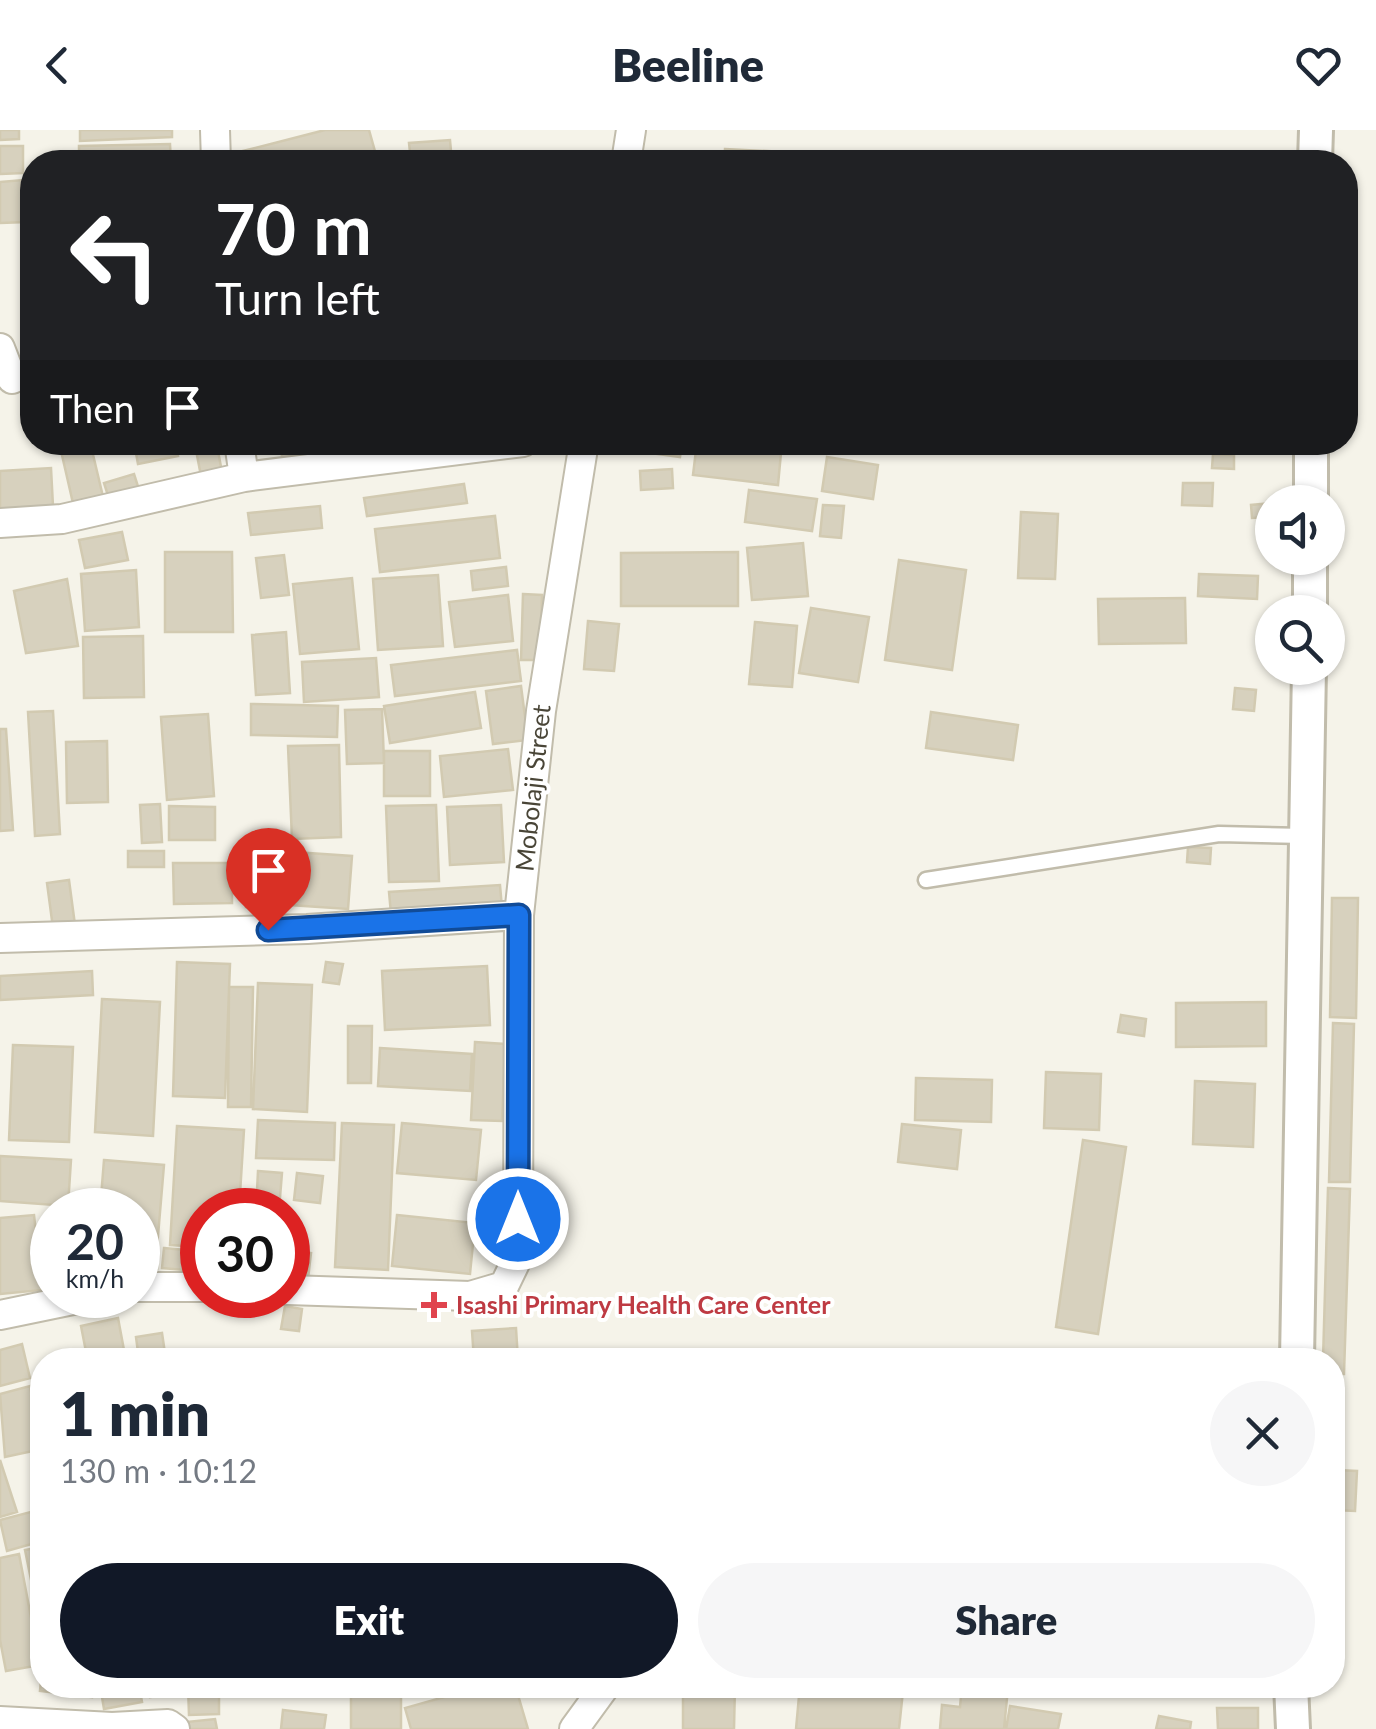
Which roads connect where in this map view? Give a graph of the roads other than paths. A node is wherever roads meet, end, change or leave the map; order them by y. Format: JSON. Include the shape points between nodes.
{"nodes":[{"id":1,"x":0,"y":348,"type":"edge"},
{"id":2,"x":12,"y":379,"type":"dead end"},
{"id":3,"x":241,"y":455,"type":"edge"},
{"id":4,"x":419,"y":455,"type":"edge"},
{"id":5,"x":582,"y":455,"type":"edge"},
{"id":6,"x":1311,"y":455,"type":"edge"},
{"id":7,"x":244,"y":477,"type":"junction"},
{"id":8,"x":1311,"y":485,"type":"edge"},
{"id":9,"x":0,"y":522,"type":"edge"},
{"id":10,"x":1309,"y":685,"type":"edge"},
{"id":11,"x":1305,"y":836,"type":"junction"},
{"id":12,"x":926,"y":880,"type":"dead end"},
{"id":13,"x":519,"y":915,"type":"junction"},
{"id":14,"x":0,"y":938,"type":"edge"},
{"id":15,"x":310,"y":1291,"type":"edge"},
{"id":16,"x":30,"y":1309,"type":"edge"},
{"id":17,"x":0,"y":1315,"type":"edge"},
{"id":18,"x":1297,"y":1348,"type":"edge"},
{"id":19,"x":597,"y":1698,"type":"edge"},
{"id":20,"x":1292,"y":1698,"type":"edge"},
{"id":21,"x":0,"y":1720,"type":"edge"},
{"id":22,"x":175,"y":1729,"type":"edge"},
{"id":23,"x":574,"y":1729,"type":"edge"},
{"id":24,"x":1293,"y":1729,"type":"edge"}],
"edges":[{"from":1,"to":2,"type":"street"},
{"from":3,"to":7,"type":"street"},
{"from":4,"to":7,"type":"street"},
{"from":5,"to":13,"type":"street","name":"Mobolaji Street","via":[[541,711]]},
{"from":6,"to":8,"type":"street"},
{"from":7,"to":9,"type":"street","via":[[62,519]]},
{"from":10,"to":11,"type":"street"},
{"from":11,"to":12,"type":"lane","via":[[1219,834]]},
{"from":11,"to":18,"type":"street"},
{"from":13,"to":14,"type":"street"},
{"from":13,"to":15,"type":"street","name":"Mobolaji Street","via":[[518,1257],[504,1286],[470,1296]]},
{"from":16,"to":17,"type":"street"},
{"from":19,"to":23,"type":"street"},
{"from":20,"to":24,"type":"street"},
{"from":21,"to":22,"type":"street"}]}
